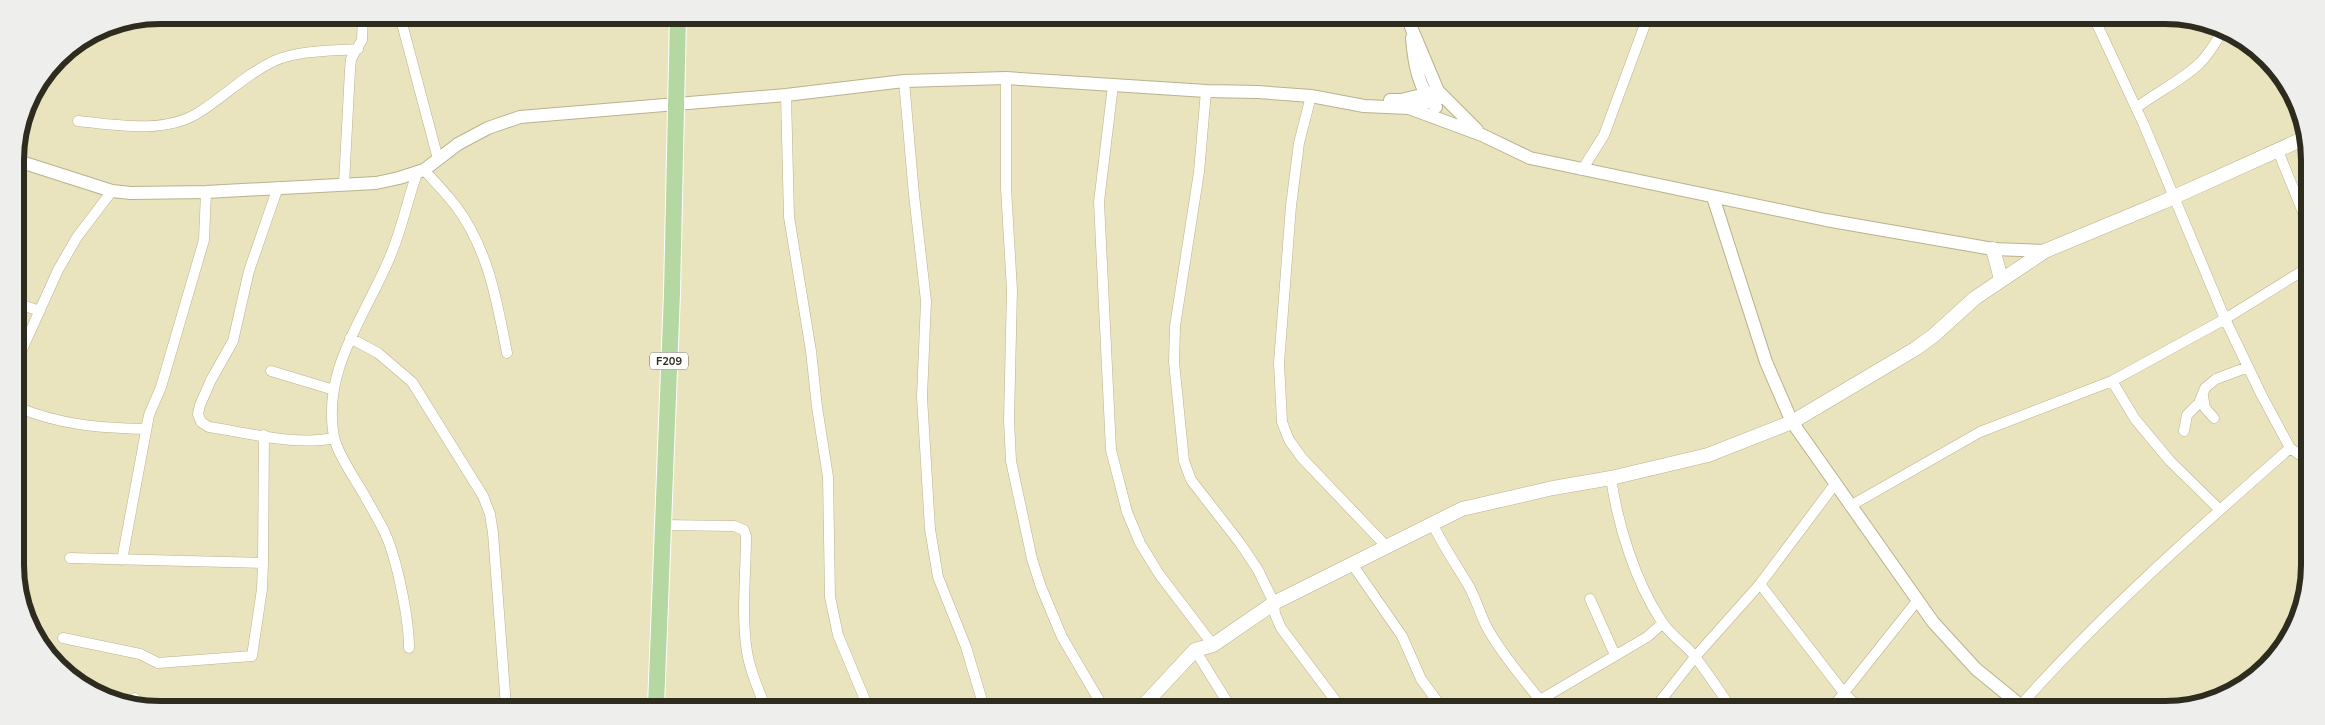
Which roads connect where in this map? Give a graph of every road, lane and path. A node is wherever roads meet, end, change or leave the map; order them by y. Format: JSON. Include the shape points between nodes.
{"nodes":[{"id":1,"x":363,"y":24,"type":"edge"},
{"id":2,"x":402,"y":24,"type":"edge"},
{"id":3,"x":678,"y":24,"type":"edge"},
{"id":4,"x":1411,"y":24,"type":"edge"},
{"id":5,"x":1412,"y":24,"type":"edge"},
{"id":6,"x":1645,"y":24,"type":"edge"},
{"id":7,"x":2097,"y":24,"type":"edge"},
{"id":8,"x":2220,"y":35,"type":"edge"},
{"id":9,"x":358,"y":49,"type":"junction"},
{"id":10,"x":1414,"y":62,"type":"junction"},
{"id":11,"x":1006,"y":78,"type":"junction"},
{"id":12,"x":904,"y":81,"type":"junction"},
{"id":13,"x":1113,"y":85,"type":"junction"},
{"id":14,"x":1206,"y":91,"type":"junction"},
{"id":15,"x":786,"y":95,"type":"junction"},
{"id":16,"x":1310,"y":96,"type":"junction"},
{"id":17,"x":1435,"y":96,"type":"junction"},
{"id":18,"x":1405,"y":104,"type":"junction"},
{"id":19,"x":675,"y":106,"type":"junction"},
{"id":20,"x":2136,"y":108,"type":"junction"},
{"id":21,"x":78,"y":121,"type":"dead end"},
{"id":22,"x":1462,"y":127,"type":"junction"},
{"id":23,"x":1482,"y":135,"type":"junction"},
{"id":24,"x":2300,"y":140,"type":"edge"},
{"id":25,"x":2278,"y":151,"type":"junction"},
{"id":26,"x":438,"y":159,"type":"junction"},
{"id":27,"x":24,"y":163,"type":"edge"},
{"id":28,"x":1582,"y":170,"type":"junction"},
{"id":29,"x":420,"y":171,"type":"junction"},
{"id":30,"x":344,"y":184,"type":"junction"},
{"id":31,"x":278,"y":187,"type":"junction"},
{"id":32,"x":112,"y":191,"type":"junction"},
{"id":33,"x":206,"y":192,"type":"junction"},
{"id":34,"x":1713,"y":197,"type":"junction"},
{"id":35,"x":2172,"y":197,"type":"junction"},
{"id":36,"x":2301,"y":207,"type":"edge"},
{"id":37,"x":1993,"y":249,"type":"junction"},
{"id":38,"x":2045,"y":251,"type":"junction"},
{"id":39,"x":2301,"y":272,"type":"edge"},
{"id":40,"x":2001,"y":279,"type":"junction"},
{"id":41,"x":24,"y":306,"type":"edge"},
{"id":42,"x":40,"y":311,"type":"junction"},
{"id":43,"x":2225,"y":319,"type":"junction"},
{"id":44,"x":350,"y":338,"type":"junction"},
{"id":45,"x":24,"y":345,"type":"edge"},
{"id":46,"x":507,"y":353,"type":"dead end"},
{"id":47,"x":2248,"y":367,"type":"junction"},
{"id":48,"x":271,"y":372,"type":"dead end"},
{"id":49,"x":2112,"y":382,"type":"junction"},
{"id":50,"x":334,"y":390,"type":"junction"},
{"id":51,"x":2202,"y":393,"type":"junction"},
{"id":52,"x":24,"y":411,"type":"edge"},
{"id":53,"x":2214,"y":418,"type":"dead end"},
{"id":54,"x":1792,"y":422,"type":"junction"},
{"id":55,"x":146,"y":429,"type":"junction"},
{"id":56,"x":2184,"y":432,"type":"dead end"},
{"id":57,"x":264,"y":435,"type":"junction"},
{"id":58,"x":334,"y":438,"type":"junction"},
{"id":59,"x":2290,"y":448,"type":"junction"},
{"id":60,"x":2301,"y":455,"type":"edge"},
{"id":61,"x":1611,"y":478,"type":"junction"},
{"id":62,"x":1835,"y":484,"type":"junction"},
{"id":63,"x":1850,"y":506,"type":"junction"},
{"id":64,"x":2220,"y":510,"type":"junction"},
{"id":65,"x":1432,"y":524,"type":"junction"},
{"id":66,"x":662,"y":525,"type":"junction"},
{"id":67,"x":1386,"y":546,"type":"junction"},
{"id":68,"x":70,"y":558,"type":"dead end"},
{"id":69,"x":122,"y":560,"type":"junction"},
{"id":70,"x":263,"y":564,"type":"junction"},
{"id":71,"x":1352,"y":564,"type":"junction"},
{"id":72,"x":1760,"y":584,"type":"junction"},
{"id":73,"x":1590,"y":599,"type":"dead end"},
{"id":74,"x":1917,"y":600,"type":"junction"},
{"id":75,"x":1274,"y":603,"type":"junction"},
{"id":76,"x":1663,"y":623,"type":"junction"},
{"id":77,"x":64,"y":638,"type":"dead end"},
{"id":78,"x":1213,"y":645,"type":"junction"},
{"id":79,"x":409,"y":648,"type":"dead end"},
{"id":80,"x":1195,"y":650,"type":"junction"},
{"id":81,"x":1615,"y":656,"type":"junction"},
{"id":82,"x":1695,"y":657,"type":"junction"},
{"id":83,"x":1844,"y":693,"type":"junction"},
{"id":84,"x":506,"y":701,"type":"edge"},
{"id":85,"x":656,"y":701,"type":"edge"},
{"id":86,"x":763,"y":701,"type":"edge"},
{"id":87,"x":865,"y":701,"type":"edge"},
{"id":88,"x":982,"y":701,"type":"edge"},
{"id":89,"x":1099,"y":701,"type":"edge"},
{"id":90,"x":1148,"y":701,"type":"edge"},
{"id":91,"x":1227,"y":701,"type":"edge"},
{"id":92,"x":1337,"y":701,"type":"edge"},
{"id":93,"x":1437,"y":701,"type":"edge"},
{"id":94,"x":1541,"y":701,"type":"edge"},
{"id":95,"x":1548,"y":701,"type":"edge"},
{"id":96,"x":1660,"y":701,"type":"edge"},
{"id":97,"x":1726,"y":701,"type":"edge"},
{"id":98,"x":1838,"y":701,"type":"edge"},
{"id":99,"x":1852,"y":701,"type":"edge"},
{"id":100,"x":2011,"y":701,"type":"edge"},
{"id":101,"x":2023,"y":701,"type":"edge"}],
"edges":[{"from":1,"to":9,"type":"street"},
{"from":2,"to":26,"type":"street"},
{"from":3,"to":19,"type":"main road","number":"F209"},
{"from":4,"to":10,"type":"street"},
{"from":5,"to":17,"type":"street"},
{"from":6,"to":28,"type":"street","via":[[1604,135]]},
{"from":7,"to":20,"type":"street"},
{"from":8,"to":20,"type":"street","via":[[2200,63]]},
{"from":9,"to":21,"type":"street","via":[[298,55],[275,61],[197,114],[182,120],[134,126]]},
{"from":9,"to":30,"type":"street","via":[[351,59]]},
{"from":10,"to":17,"type":"street"},
{"from":10,"to":18,"type":"street"},
{"from":11,"to":12,"type":"street"},
{"from":11,"to":13,"type":"street"},
{"from":11,"to":89,"type":"street","via":[[1006,188],[1012,290],[1011,461],[1041,587],[1062,637]]},
{"from":12,"to":15,"type":"street"},
{"from":12,"to":88,"type":"street","via":[[926,301],[922,397],[934,562]]},
{"from":13,"to":14,"type":"street"},
{"from":13,"to":78,"type":"street","via":[[1099,202],[1111,450],[1127,512],[1140,543],[1159,574]]},
{"from":14,"to":16,"type":"street"},
{"from":14,"to":75,"type":"street","via":[[1199,172],[1175,326],[1174,362],[1181,444],[1190,480],[1240,543]]},
{"from":15,"to":19,"type":"street"},
{"from":15,"to":87,"type":"street","via":[[788,218],[828,477],[830,597],[842,647]]},
{"from":16,"to":18,"type":"street","via":[[1364,106],[1381,100]]},
{"from":16,"to":67,"type":"street","via":[[1299,143],[1280,331],[1282,422],[1288,440],[1302,458]]},
{"from":17,"to":18,"type":"street"},
{"from":17,"to":22,"type":"street","via":[[1447,118]]},
{"from":17,"to":23,"type":"street"},
{"from":18,"to":22,"type":"street"},
{"from":19,"to":26,"type":"street","via":[[520,117],[488,128]]},
{"from":19,"to":66,"type":"main road","number":"F209","via":[[672,293]]},
{"from":20,"to":35,"type":"street"},
{"from":22,"to":23,"type":"street"},
{"from":23,"to":28,"type":"street","via":[[1530,158]]},
{"from":24,"to":25,"type":"main road"},
{"from":25,"to":35,"type":"main road"},
{"from":25,"to":36,"type":"street"},
{"from":26,"to":29,"type":"street"},
{"from":27,"to":32,"type":"street"},
{"from":28,"to":34,"type":"street"},
{"from":29,"to":30,"type":"street","via":[[382,182]]},
{"from":29,"to":44,"type":"street","via":[[392,252]]},
{"from":29,"to":46,"type":"street","via":[[456,206],[485,260]]},
{"from":30,"to":31,"type":"street"},
{"from":31,"to":33,"type":"street"},
{"from":31,"to":57,"type":"street","via":[[249,271],[233,341],[203,395],[198,414],[201,422],[209,427]]},
{"from":32,"to":33,"type":"street"},
{"from":32,"to":42,"type":"street","via":[[77,237]]},
{"from":33,"to":55,"type":"street","via":[[204,240]]},
{"from":34,"to":37,"type":"street"},
{"from":34,"to":54,"type":"street","via":[[1766,362]]},
{"from":35,"to":38,"type":"main road"},
{"from":35,"to":43,"type":"street"},
{"from":37,"to":38,"type":"street"},
{"from":37,"to":40,"type":"main road"},
{"from":38,"to":40,"type":"main road"},
{"from":39,"to":43,"type":"street"},
{"from":40,"to":54,"type":"main road","via":[[1916,349]]},
{"from":41,"to":42,"type":"street"},
{"from":42,"to":45,"type":"street"},
{"from":43,"to":47,"type":"street"},
{"from":43,"to":49,"type":"street"},
{"from":44,"to":50,"type":"street"},
{"from":44,"to":84,"type":"street","via":[[378,353],[412,382],[484,496],[493,533]]},
{"from":47,"to":51,"type":"street","via":[[2210,382]]},
{"from":47,"to":59,"type":"street"},
{"from":48,"to":50,"type":"street"},
{"from":49,"to":63,"type":"street","via":[[1980,432]]},
{"from":49,"to":64,"type":"street","via":[[2135,419],[2170,461]]},
{"from":50,"to":58,"type":"street"},
{"from":51,"to":53,"type":"street","via":[[2204,408]]},
{"from":51,"to":56,"type":"street","via":[[2200,403],[2187,415]]},
{"from":52,"to":55,"type":"street","via":[[66,423]]},
{"from":54,"to":61,"type":"main road","via":[[1708,454]]},
{"from":54,"to":62,"type":"street"},
{"from":55,"to":69,"type":"street"},
{"from":57,"to":58,"type":"street","via":[[294,441]]},
{"from":57,"to":70,"type":"street"},
{"from":58,"to":79,"type":"street","via":[[386,535],[406,612]]},
{"from":59,"to":60,"type":"street"},
{"from":59,"to":64,"type":"street"},
{"from":61,"to":65,"type":"main road","via":[[1462,509]]},
{"from":61,"to":76,"type":"street","via":[[1614,504],[1625,542]]},
{"from":62,"to":63,"type":"street"},
{"from":62,"to":72,"type":"street"},
{"from":63,"to":74,"type":"street"},
{"from":64,"to":101,"type":"street"},
{"from":65,"to":67,"type":"main road"},
{"from":65,"to":94,"type":"street","via":[[1468,584],[1490,634]]},
{"from":66,"to":85,"type":"main road","number":"F209"},
{"from":66,"to":86,"type":"street","via":[[734,526],[744,530],[747,651]]},
{"from":67,"to":71,"type":"main road"},
{"from":68,"to":69,"type":"street"},
{"from":69,"to":70,"type":"street"},
{"from":70,"to":77,"type":"street","via":[[252,656],[158,663],[140,654]]},
{"from":71,"to":75,"type":"main road"},
{"from":71,"to":93,"type":"street","via":[[1402,636],[1421,679]]},
{"from":72,"to":82,"type":"street"},
{"from":72,"to":83,"type":"street"},
{"from":73,"to":81,"type":"street"},
{"from":74,"to":83,"type":"street"},
{"from":74,"to":100,"type":"street","via":[[1964,656]]},
{"from":75,"to":78,"type":"main road"},
{"from":75,"to":92,"type":"street","via":[[1281,628]]},
{"from":76,"to":81,"type":"street"},
{"from":76,"to":82,"type":"street"},
{"from":78,"to":80,"type":"main road"},
{"from":80,"to":90,"type":"main road"},
{"from":80,"to":91,"type":"street"},
{"from":81,"to":95,"type":"street"},
{"from":82,"to":96,"type":"street"},
{"from":82,"to":97,"type":"street"},
{"from":83,"to":98,"type":"street"},
{"from":83,"to":99,"type":"street"}]}
